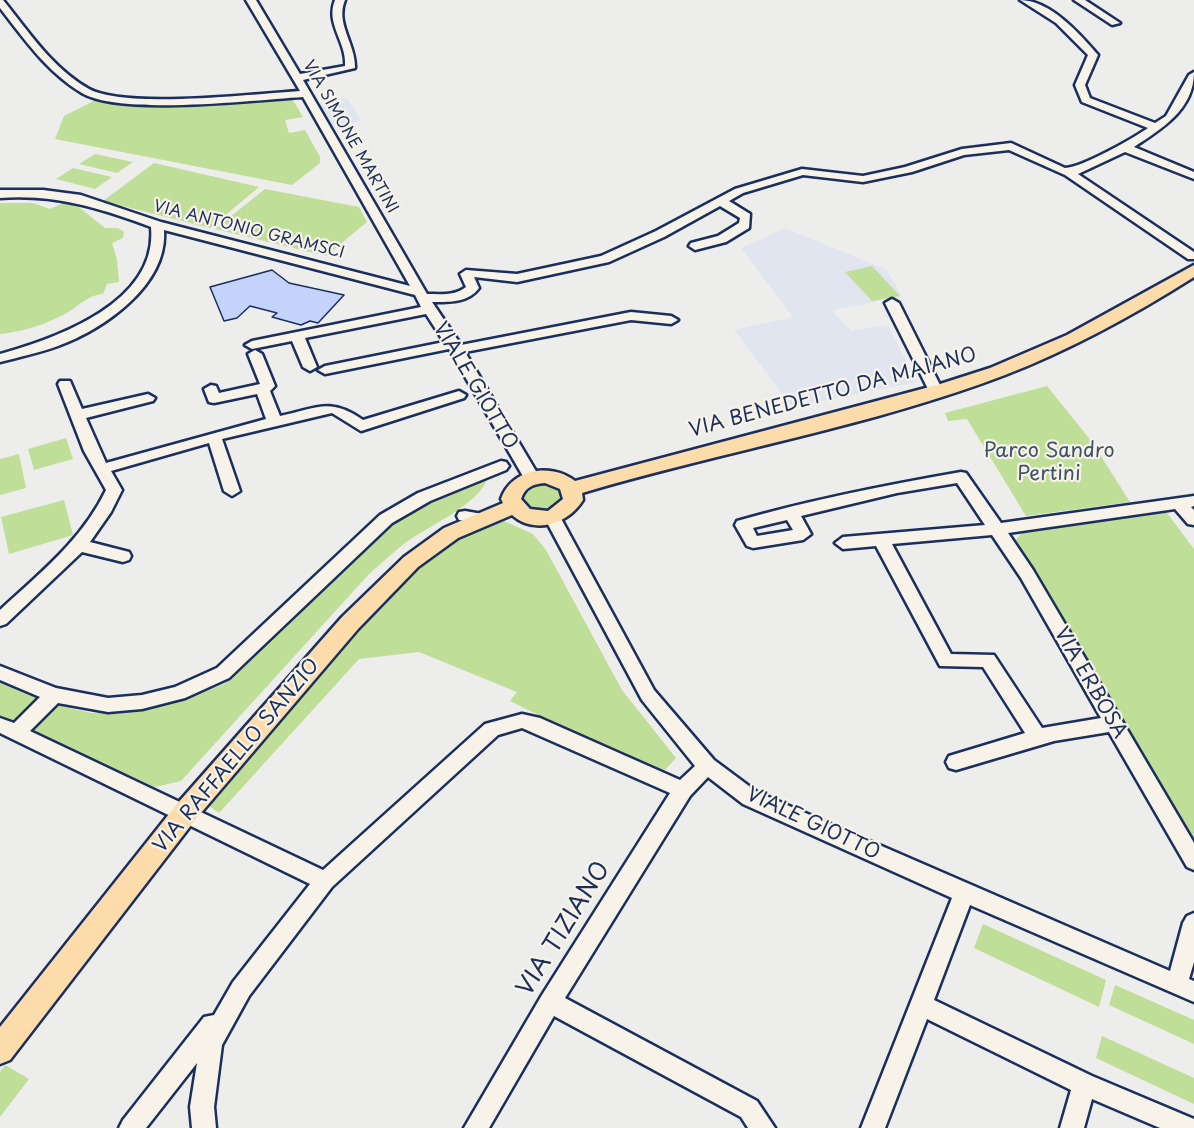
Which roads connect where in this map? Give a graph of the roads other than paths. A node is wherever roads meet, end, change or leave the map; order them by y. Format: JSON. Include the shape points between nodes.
{"nodes":[{"id":1,"x":251,"y":0,"type":"edge"},
{"id":2,"x":340,"y":0,"type":"edge"},
{"id":3,"x":1025,"y":0,"type":"edge"},
{"id":4,"x":1079,"y":0,"type":"edge"},
{"id":5,"x":0,"y":2,"type":"edge"},
{"id":6,"x":1115,"y":22,"type":"dead end"},
{"id":7,"x":1194,"y":75,"type":"edge"},
{"id":8,"x":297,"y":78,"type":"junction"},
{"id":9,"x":308,"y":94,"type":"junction"},
{"id":10,"x":1157,"y":128,"type":"junction"},
{"id":11,"x":1126,"y":148,"type":"junction"},
{"id":12,"x":1069,"y":172,"type":"junction"},
{"id":13,"x":1194,"y":176,"type":"edge"},
{"id":14,"x":0,"y":183,"type":"edge"},
{"id":15,"x":49,"y":192,"type":"junction"},
{"id":16,"x":0,"y":194,"type":"edge"},
{"id":17,"x":719,"y":200,"type":"junction"},
{"id":18,"x":157,"y":225,"type":"junction"},
{"id":19,"x":695,"y":246,"type":"dead end"},
{"id":20,"x":1193,"y":263,"type":"edge"},
{"id":21,"x":423,"y":300,"type":"junction"},
{"id":22,"x":892,"y":303,"type":"dead end"},
{"id":23,"x":671,"y":320,"type":"dead end"},
{"id":24,"x":297,"y":336,"type":"junction"},
{"id":25,"x":455,"y":347,"type":"junction"},
{"id":26,"x":0,"y":358,"type":"edge"},
{"id":27,"x":310,"y":367,"type":"dead end"},
{"id":28,"x":325,"y":370,"type":"dead end"},
{"id":29,"x":64,"y":384,"type":"dead end"},
{"id":30,"x":211,"y":389,"type":"dead end"},
{"id":31,"x":262,"y":389,"type":"junction"},
{"id":32,"x":936,"y":391,"type":"junction"},
{"id":33,"x":459,"y":395,"type":"dead end"},
{"id":34,"x":148,"y":398,"type":"dead end"},
{"id":35,"x":78,"y":415,"type":"junction"},
{"id":36,"x":274,"y":422,"type":"junction"},
{"id":37,"x":214,"y":437,"type":"junction"},
{"id":38,"x":501,"y":466,"type":"dead end"},
{"id":39,"x":102,"y":469,"type":"junction"},
{"id":40,"x":532,"y":478,"type":"junction"},
{"id":41,"x":571,"y":489,"type":"junction"},
{"id":42,"x":232,"y":491,"type":"dead end"},
{"id":43,"x":1186,"y":502,"type":"edge"},
{"id":44,"x":514,"y":506,"type":"junction"},
{"id":45,"x":791,"y":513,"type":"dead end"},
{"id":46,"x":552,"y":517,"type":"junction"},
{"id":47,"x":1194,"y":520,"type":"edge"},
{"id":48,"x":997,"y":529,"type":"junction"},
{"id":49,"x":882,"y":541,"type":"junction"},
{"id":50,"x":843,"y":543,"type":"dead end"},
{"id":51,"x":78,"y":545,"type":"junction"},
{"id":52,"x":123,"y":556,"type":"dead end"},
{"id":53,"x":0,"y":620,"type":"edge"},
{"id":54,"x":0,"y":673,"type":"edge"},
{"id":55,"x":54,"y":695,"type":"junction"},
{"id":56,"x":1114,"y":724,"type":"junction"},
{"id":57,"x":8,"y":729,"type":"edge"},
{"id":58,"x":1038,"y":737,"type":"junction"},
{"id":59,"x":956,"y":762,"type":"dead end"},
{"id":60,"x":707,"y":766,"type":"junction"},
{"id":61,"x":683,"y":790,"type":"junction"},
{"id":62,"x":186,"y":812,"type":"junction"},
{"id":63,"x":1180,"y":839,"type":"junction"},
{"id":64,"x":1194,"y":861,"type":"edge"},
{"id":65,"x":1194,"y":871,"type":"edge"},
{"id":66,"x":325,"y":881,"type":"junction"},
{"id":67,"x":965,"y":892,"type":"junction"},
{"id":68,"x":1194,"y":923,"type":"edge"},
{"id":69,"x":1185,"y":988,"type":"edge"},
{"id":70,"x":241,"y":989,"type":"junction"},
{"id":71,"x":550,"y":1002,"type":"junction"},
{"id":72,"x":920,"y":1005,"type":"junction"},
{"id":73,"x":0,"y":1050,"type":"edge"},
{"id":74,"x":1084,"y":1084,"type":"junction"},
{"id":75,"x":131,"y":1128,"type":"edge"},
{"id":76,"x":204,"y":1128,"type":"edge"},
{"id":77,"x":476,"y":1128,"type":"edge"},
{"id":78,"x":763,"y":1128,"type":"edge"},
{"id":79,"x":873,"y":1128,"type":"edge"},
{"id":80,"x":1072,"y":1128,"type":"edge"},
{"id":81,"x":1188,"y":1128,"type":"edge"}],
"edges":[{"from":1,"to":8,"type":"street","name":"VIA SIMONE MARTINI"},
{"from":2,"to":8,"type":"street","via":[[340,33],[349,51],[350,69]]},
{"from":3,"to":10,"type":"street","via":[[1059,21],[1093,55],[1080,85],[1086,100]]},
{"from":4,"to":6,"type":"street"},
{"from":5,"to":9,"type":"street","via":[[48,63],[87,92],[135,103]]},
{"from":7,"to":10,"type":"street","via":[[1170,118]]},
{"from":8,"to":9,"type":"street","name":"VIA SIMONE MARTINI"},
{"from":9,"to":21,"type":"street","name":"VIA SIMONE MARTINI"},
{"from":10,"to":11,"type":"street"},
{"from":11,"to":12,"type":"street"},
{"from":11,"to":13,"type":"street"},
{"from":12,"to":17,"type":"street","via":[[1011,146],[962,152],[880,177],[853,179],[802,172]]},
{"from":12,"to":20,"type":"street"},
{"from":14,"to":15,"type":"street"},
{"from":15,"to":16,"type":"street","name":"VIA ANTONIO GRAMSCI"},
{"from":15,"to":18,"type":"street","name":"VIA ANTONIO GRAMSCI","via":[[121,209]]},
{"from":17,"to":19,"type":"street","via":[[740,211],[746,217],[746,225],[722,239]]},
{"from":17,"to":21,"type":"street","via":[[660,234],[605,259],[517,278],[466,274],[472,288],[468,294]]},
{"from":18,"to":21,"type":"street","name":"VIA ANTONIO GRAMSCI"},
{"from":18,"to":26,"type":"street","via":[[157,254],[145,274],[104,316],[54,343]]},
{"from":20,"to":32,"type":"main road","name":"VIA BENEDETTO DA MAIANO","via":[[1147,300],[1097,327],[997,371]]},
{"from":21,"to":24,"type":"street"},
{"from":21,"to":25,"type":"street","name":"VIALE GIOTTO"},
{"from":22,"to":32,"type":"street"},
{"from":23,"to":25,"type":"street","via":[[631,316]]},
{"from":24,"to":27,"type":"street"},
{"from":24,"to":31,"type":"street","via":[[254,350],[268,386]]},
{"from":25,"to":28,"type":"street"},
{"from":25,"to":40,"type":"street","name":"VIALE GIOTTO"},
{"from":29,"to":35,"type":"street"},
{"from":30,"to":31,"type":"street","via":[[214,399]]},
{"from":31,"to":36,"type":"street"},
{"from":32,"to":41,"type":"main road","name":"VIA BENEDETTO DA MAIANO","via":[[712,448]]},
{"from":33,"to":36,"type":"street","via":[[361,426],[332,409]]},
{"from":34,"to":35,"type":"street"},
{"from":35,"to":39,"type":"street"},
{"from":36,"to":37,"type":"street"},
{"from":37,"to":39,"type":"street"},
{"from":37,"to":42,"type":"street"},
{"from":38,"to":55,"type":"street","via":[[424,497],[386,519],[223,673],[179,693],[142,702],[108,705]]},
{"from":39,"to":51,"type":"street","via":[[114,490],[100,519]]},
{"from":40,"to":41,"type":"main road","via":[[559,480]]},
{"from":40,"to":44,"type":"main road","via":[[517,486],[512,499]]},
{"from":41,"to":46,"type":"main road","via":[[570,506]]},
{"from":43,"to":47,"type":"street"},
{"from":43,"to":48,"type":"street"},
{"from":44,"to":46,"type":"main road","via":[[534,518]]},
{"from":44,"to":62,"type":"main road","name":"VIA RAFFAELLO SANZIO","via":[[473,517],[403,570],[350,623]]},
{"from":45,"to":48,"type":"street","name":"VIA ERBOSA","via":[[961,477]]},
{"from":46,"to":60,"type":"street","name":"VIALE GIOTTO","via":[[648,694]]},
{"from":48,"to":49,"type":"street"},
{"from":48,"to":56,"type":"street","name":"VIA ERBOSA"},
{"from":49,"to":50,"type":"street"},
{"from":49,"to":58,"type":"street","via":[[946,661],[988,660]]},
{"from":51,"to":52,"type":"street"},
{"from":51,"to":53,"type":"street"},
{"from":54,"to":55,"type":"street"},
{"from":55,"to":57,"type":"street"},
{"from":56,"to":58,"type":"street","via":[[1088,725]]},
{"from":56,"to":63,"type":"street","name":"VIA ERBOSA"},
{"from":57,"to":62,"type":"street"},
{"from":58,"to":59,"type":"street"},
{"from":60,"to":61,"type":"street","name":"VIA TIZIANO"},
{"from":60,"to":67,"type":"street","name":"VIALE GIOTTO","via":[[750,798]]},
{"from":61,"to":66,"type":"street","via":[[533,723],[507,723],[492,729]]},
{"from":61,"to":71,"type":"street","name":"VIA TIZIANO"},
{"from":62,"to":66,"type":"street"},
{"from":62,"to":73,"type":"main road","name":"VIA RAFFAELLO SANZIO"},
{"from":63,"to":64,"type":"street","name":"VIA ERBOSA"},
{"from":63,"to":65,"type":"street","name":"VIA ERBOSA"},
{"from":66,"to":70,"type":"street"},
{"from":67,"to":69,"type":"street","name":"VIALE GIOTTO"},
{"from":67,"to":72,"type":"street"},
{"from":68,"to":69,"type":"street"},
{"from":70,"to":75,"type":"street"},
{"from":70,"to":76,"type":"street","via":[[211,1043],[202,1107]]},
{"from":71,"to":77,"type":"street","name":"VIA TIZIANO"},
{"from":71,"to":78,"type":"street","via":[[749,1109]]},
{"from":72,"to":74,"type":"street"},
{"from":72,"to":79,"type":"street"},
{"from":74,"to":80,"type":"street"},
{"from":74,"to":81,"type":"street"}]}
